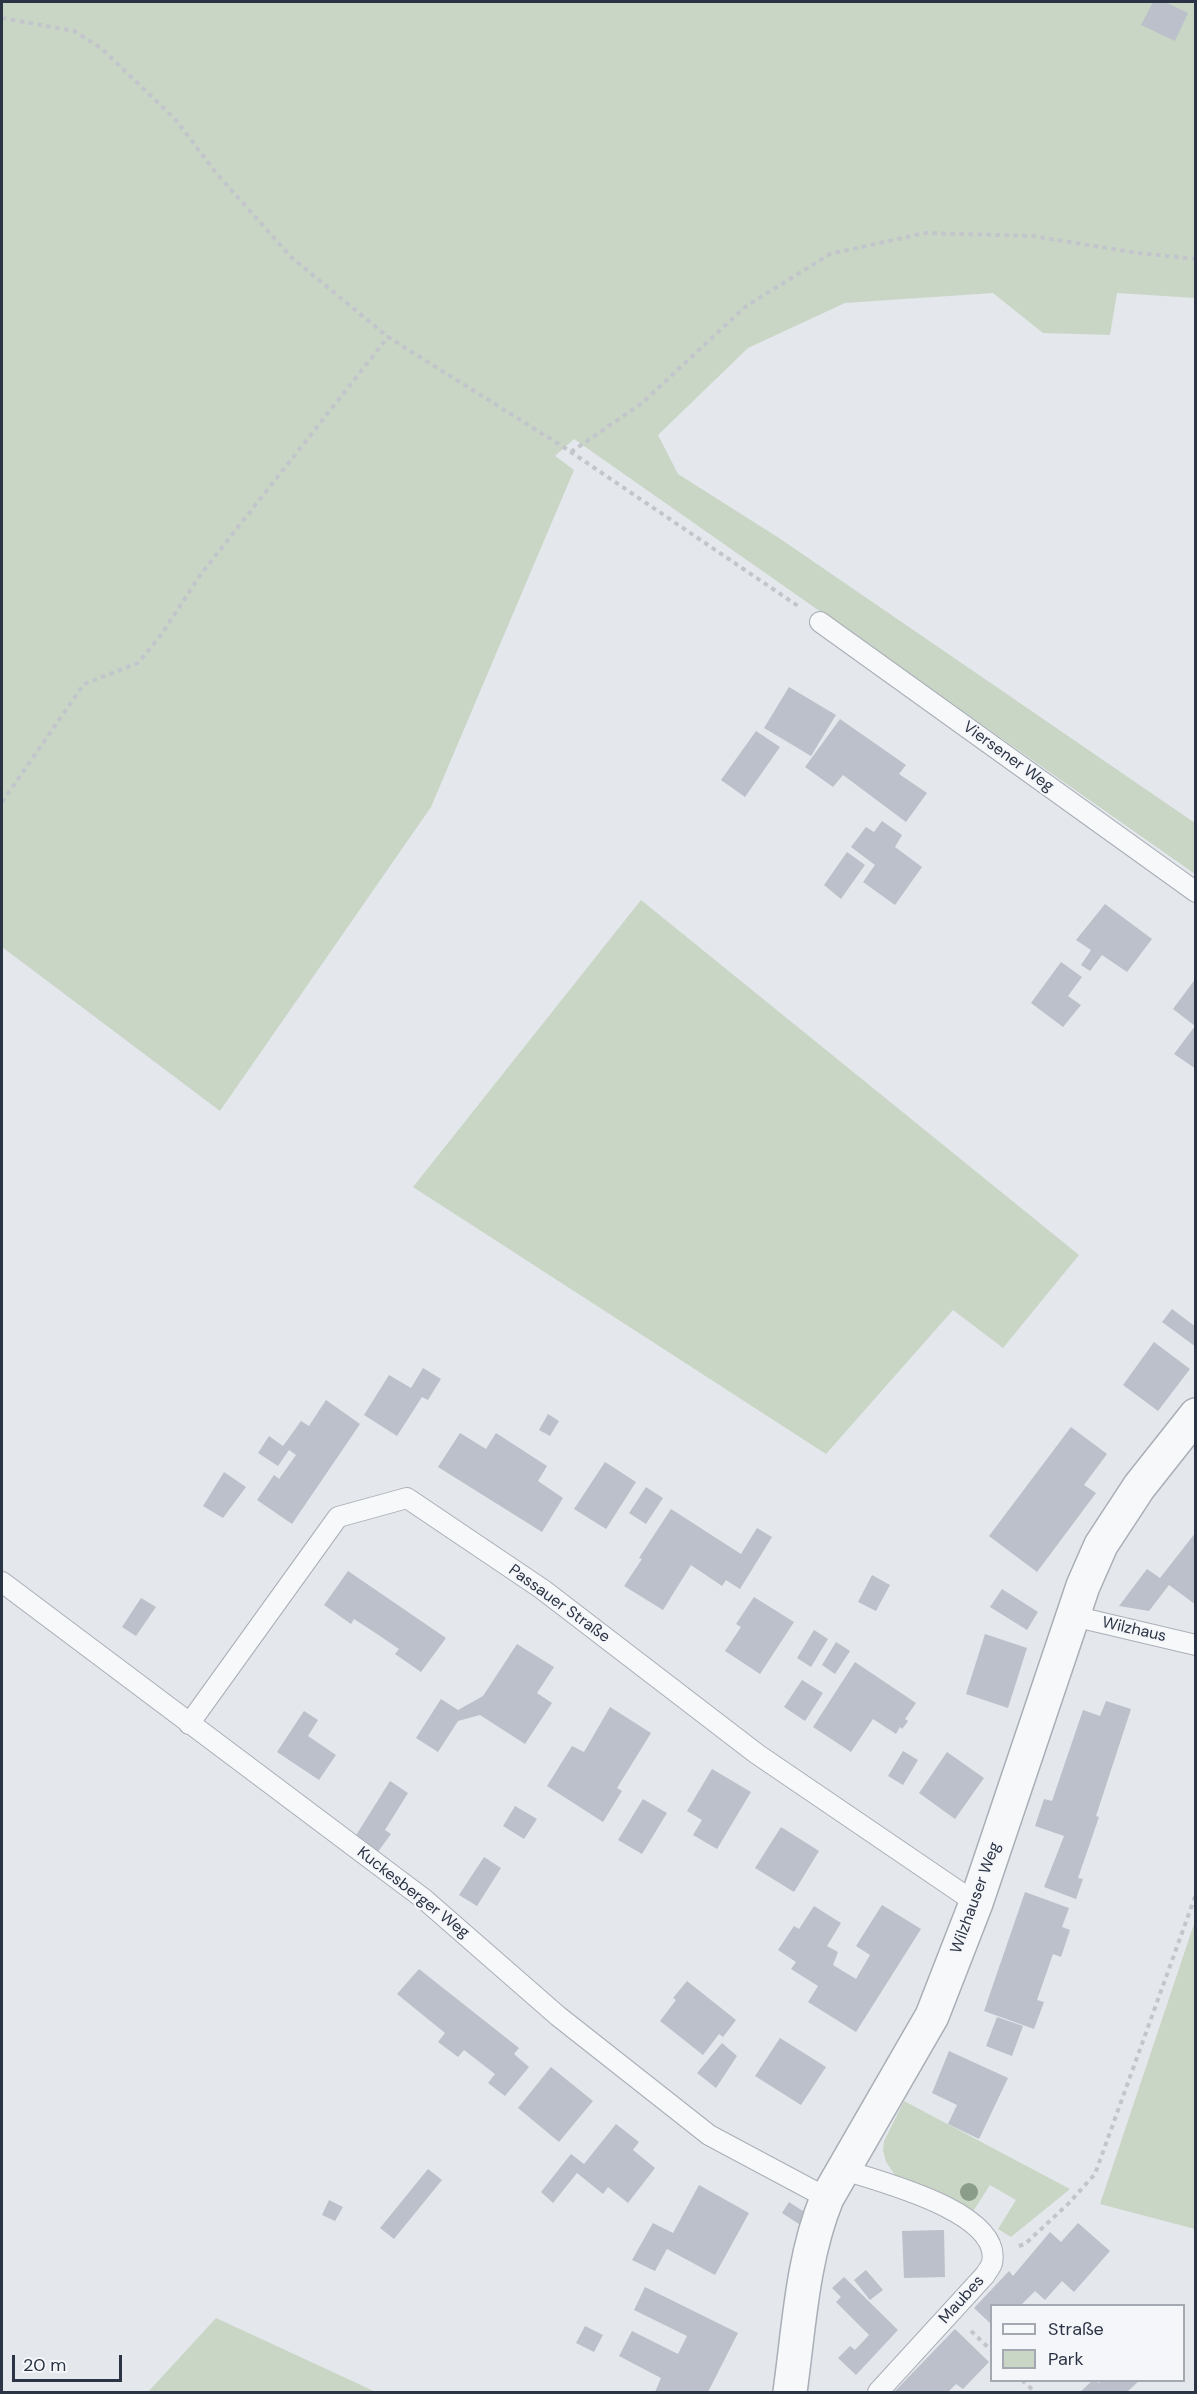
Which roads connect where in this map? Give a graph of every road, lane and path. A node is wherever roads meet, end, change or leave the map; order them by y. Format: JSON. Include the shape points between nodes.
{"nodes":[{"id":1,"x":2,"y":18,"type":"edge"},
{"id":2,"x":1196,"y":259,"type":"edge"},
{"id":3,"x":388,"y":337,"type":"junction"},
{"id":4,"x":571,"y":452,"type":"junction"},
{"id":5,"x":820,"y":622,"type":"joint"},
{"id":6,"x":2,"y":802,"type":"edge"},
{"id":7,"x":1196,"y":892,"type":"edge"},
{"id":8,"x":1196,"y":1415,"type":"edge"},
{"id":9,"x":2,"y":1582,"type":"edge"},
{"id":10,"x":1073,"y":1616,"type":"junction"},
{"id":11,"x":1196,"y":1645,"type":"edge"},
{"id":12,"x":189,"y":1724,"type":"junction"},
{"id":13,"x":1196,"y":1894,"type":"edge"},
{"id":14,"x":976,"y":1903,"type":"junction"},
{"id":15,"x":844,"y":2170,"type":"junction"},
{"id":16,"x":826,"y":2198,"type":"junction"},
{"id":17,"x":991,"y":2249,"type":"junction"},
{"id":18,"x":790,"y":2392,"type":"edge"},
{"id":19,"x":878,"y":2392,"type":"edge"}],
"edges":[{"from":1,"to":3,"type":"path","via":[[74,31],[101,48],[175,119],[217,174],[291,257]]},
{"from":2,"to":4,"type":"path","via":[[1032,236],[926,233],[830,254],[745,307],[642,403]]},
{"from":3,"to":4,"type":"path"},
{"from":3,"to":6,"type":"path","via":[[201,574],[138,663],[84,684]]},
{"from":4,"to":5,"type":"path"},
{"from":5,"to":7,"type":"lane","name":"Viersener Weg"},
{"from":8,"to":10,"type":"street","name":"Wilzhauser Weg","via":[[1139,1487],[1101,1545]]},
{"from":9,"to":12,"type":"lane","name":"Kuckesberger Weg"},
{"from":10,"to":11,"type":"lane","name":"Wilzhaus"},
{"from":10,"to":14,"type":"street","name":"Wilzhauser Weg"},
{"from":12,"to":14,"type":"lane","name":"Passauer Straße","via":[[338,1516],[408,1498],[542,1590],[757,1754]]},
{"from":12,"to":16,"type":"lane","name":"Kuckesberger Weg","via":[[424,1899],[558,2016],[709,2135]]},
{"from":13,"to":17,"type":"path","via":[[1095,2174],[1025,2244]]},
{"from":14,"to":15,"type":"street","name":"Wilzhauser Weg","via":[[932,2016]]},
{"from":15,"to":16,"type":"street","name":"Wilzhauser Weg"},
{"from":15,"to":17,"type":"lane","via":[[935,2200],[976,2226]]},
{"from":16,"to":18,"type":"street","name":"Wilzhauser Weg","via":[[808,2261]]},
{"from":17,"to":19,"type":"lane","name":"Maubes","via":[[992,2263],[985,2275]]}]}
